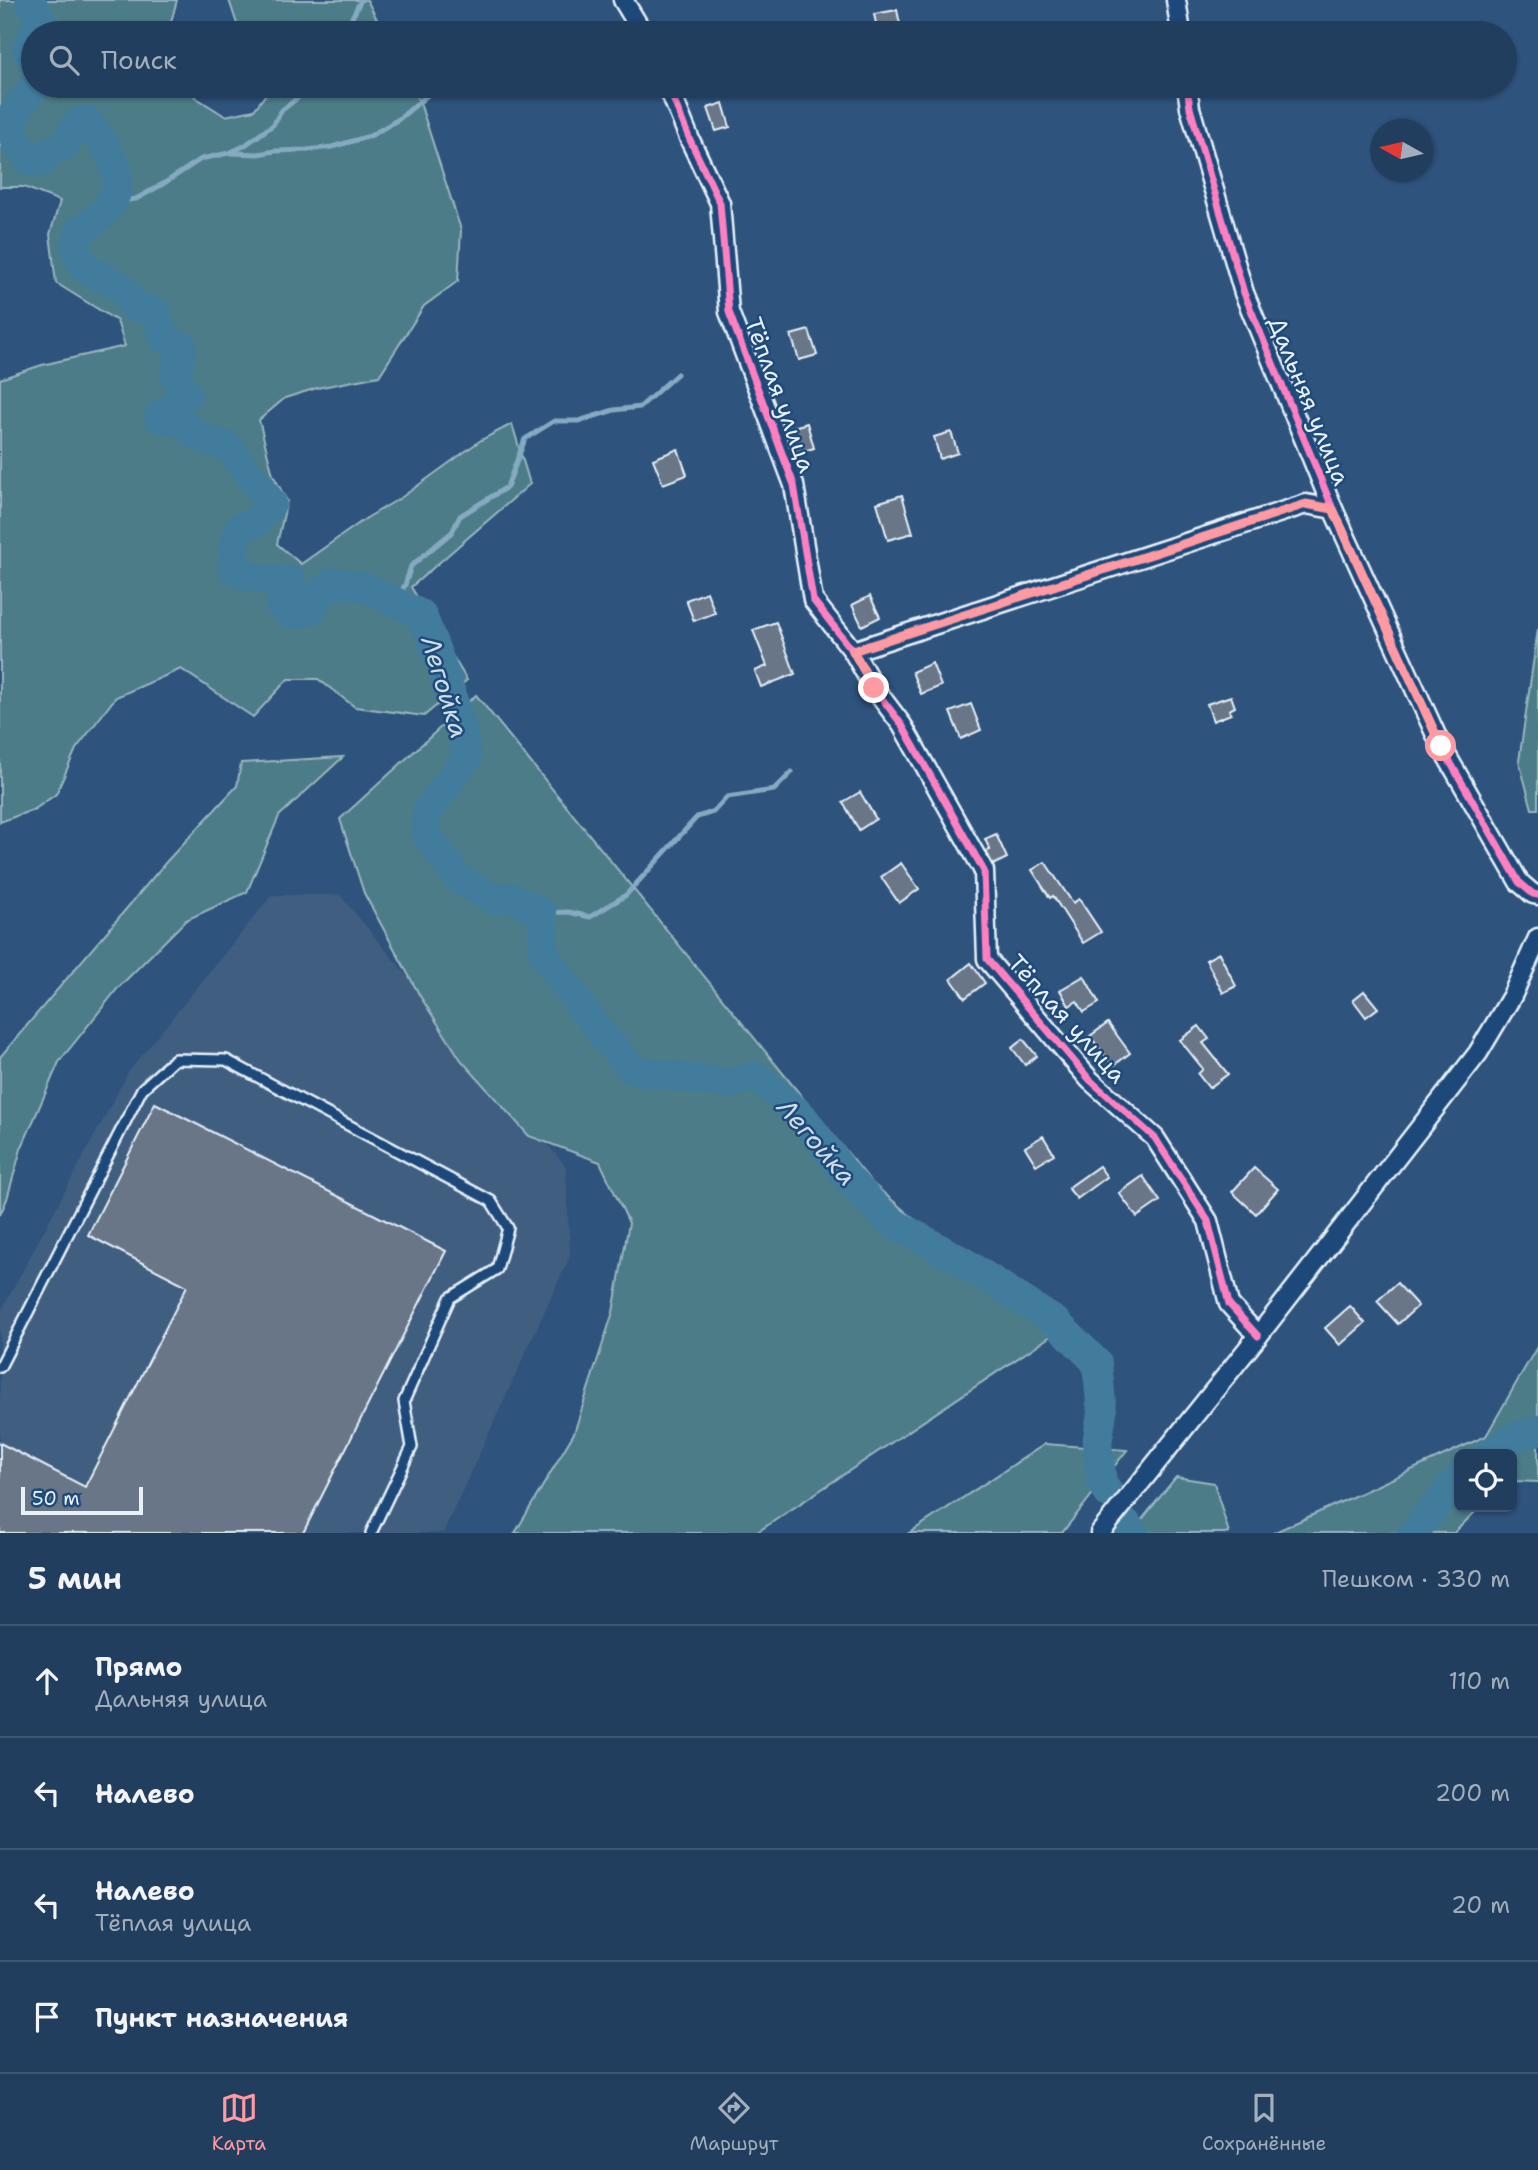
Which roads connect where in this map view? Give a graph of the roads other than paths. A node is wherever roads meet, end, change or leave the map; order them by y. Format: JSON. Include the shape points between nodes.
{"nodes":[{"id":1,"x":622,"y":0,"type":"edge"},
{"id":2,"x":1176,"y":0,"type":"edge"},
{"id":3,"x":635,"y":21,"type":"edge"},
{"id":4,"x":1179,"y":21,"type":"edge"},
{"id":5,"x":673,"y":98,"type":"edge"},
{"id":6,"x":1189,"y":98,"type":"edge"},
{"id":7,"x":1333,"y":509,"type":"junction"},
{"id":8,"x":853,"y":651,"type":"junction"},
{"id":9,"x":1538,"y":895,"type":"edge"},
{"id":10,"x":1538,"y":938,"type":"edge"},
{"id":11,"x":1258,"y":1336,"type":"junction"},
{"id":12,"x":0,"y":1367,"type":"edge"},
{"id":13,"x":371,"y":1533,"type":"edge"},
{"id":14,"x":1100,"y":1533,"type":"edge"}],
"edges":[{"from":1,"to":3,"type":"street"},
{"from":2,"to":4,"type":"street"},
{"from":5,"to":8,"type":"street","name":"Тёплая улица","via":[[720,203],[729,312],[794,485],[813,600]]},
{"from":6,"to":7,"type":"street","name":"Дальняя улица","via":[[1244,293]]},
{"from":7,"to":8,"type":"street","via":[[1306,504]]},
{"from":7,"to":9,"type":"street","name":"Дальняя улица","via":[[1441,746],[1519,882]]},
{"from":8,"to":11,"type":"street","name":"Тёплая улица","via":[[902,725],[984,871],[987,959],[1090,1080],[1155,1138],[1208,1221],[1229,1304]]},
{"from":10,"to":11,"type":"street","via":[[1512,996],[1478,1053]]},
{"from":11,"to":14,"type":"street"},
{"from":12,"to":13,"type":"lane","via":[[142,1089],[175,1059],[226,1060],[492,1200],[508,1228],[497,1269],[450,1298],[444,1309],[404,1401],[412,1447]]}]}
